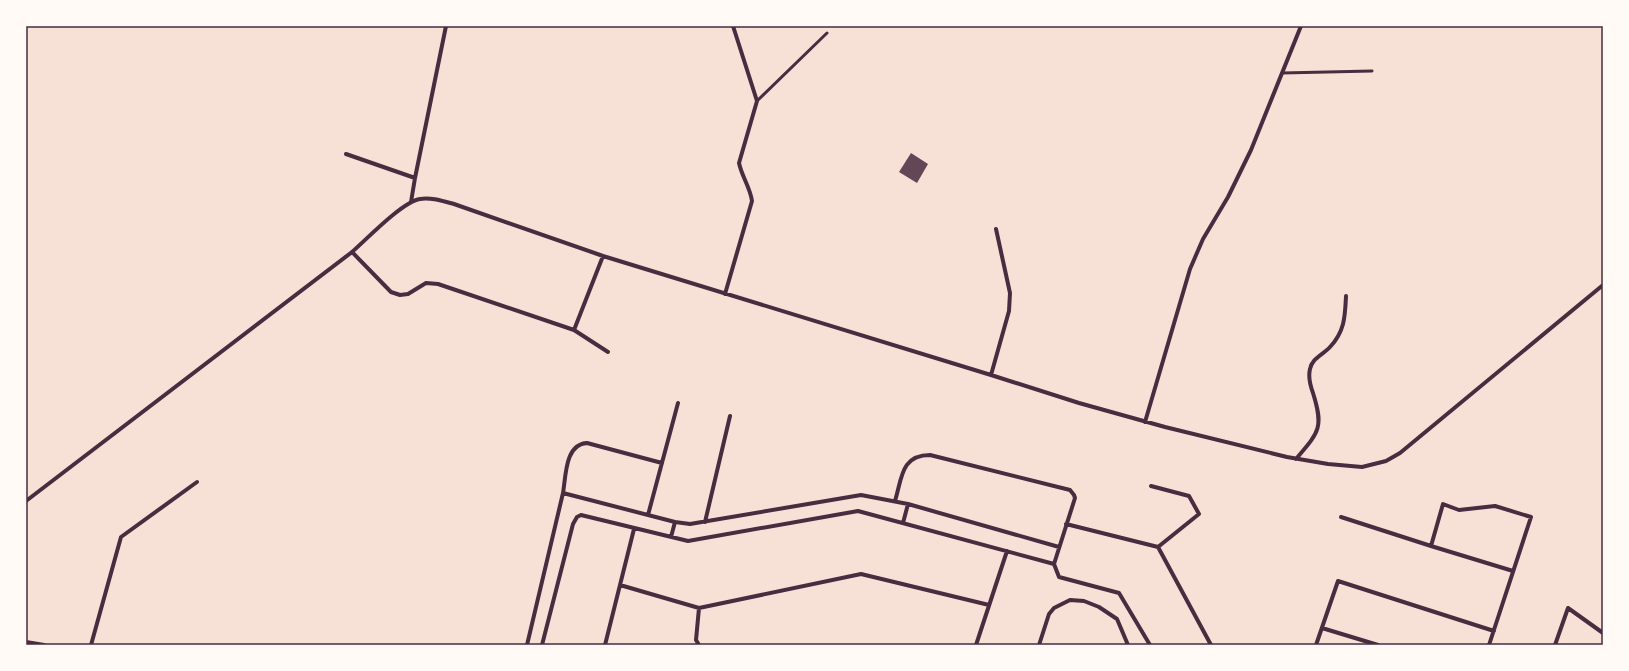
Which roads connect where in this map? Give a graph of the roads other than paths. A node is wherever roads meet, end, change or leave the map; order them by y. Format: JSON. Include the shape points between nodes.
{"nodes":[{"id":1,"x":446,"y":26,"type":"edge"},
{"id":2,"x":733,"y":26,"type":"edge"},
{"id":3,"x":1301,"y":26,"type":"edge"},
{"id":4,"x":827,"y":33,"type":"dead end"},
{"id":5,"x":1372,"y":71,"type":"dead end"},
{"id":6,"x":1282,"y":73,"type":"junction"},
{"id":7,"x":757,"y":101,"type":"junction"},
{"id":8,"x":346,"y":154,"type":"dead end"},
{"id":9,"x":415,"y":178,"type":"junction"},
{"id":10,"x":411,"y":202,"type":"junction"},
{"id":11,"x":996,"y":229,"type":"dead end"},
{"id":12,"x":352,"y":252,"type":"junction"},
{"id":13,"x":603,"y":256,"type":"junction"},
{"id":14,"x":1603,"y":285,"type":"edge"},
{"id":15,"x":725,"y":294,"type":"junction"},
{"id":16,"x":1346,"y":296,"type":"dead end"},
{"id":17,"x":574,"y":330,"type":"junction"},
{"id":18,"x":608,"y":352,"type":"dead end"},
{"id":19,"x":991,"y":374,"type":"junction"},
{"id":20,"x":678,"y":403,"type":"dead end"},
{"id":21,"x":730,"y":416,"type":"dead end"},
{"id":22,"x":1144,"y":422,"type":"junction"},
{"id":23,"x":1296,"y":459,"type":"junction"},
{"id":24,"x":662,"y":463,"type":"junction"},
{"id":25,"x":197,"y":482,"type":"dead end"},
{"id":26,"x":1151,"y":486,"type":"dead end"},
{"id":27,"x":563,"y":492,"type":"junction"},
{"id":28,"x":26,"y":501,"type":"edge"},
{"id":29,"x":895,"y":501,"type":"junction"},
{"id":30,"x":908,"y":504,"type":"junction"},
{"id":31,"x":648,"y":515,"type":"junction"},
{"id":32,"x":1341,"y":517,"type":"dead end"},
{"id":33,"x":675,"y":522,"type":"junction"},
{"id":34,"x":705,"y":522,"type":"junction"},
{"id":35,"x":903,"y":523,"type":"junction"},
{"id":36,"x":1066,"y":524,"type":"junction"},
{"id":37,"x":634,"y":528,"type":"junction"},
{"id":38,"x":671,"y":537,"type":"junction"},
{"id":39,"x":1431,"y":546,"type":"junction"},
{"id":40,"x":1059,"y":547,"type":"junction"},
{"id":41,"x":1158,"y":547,"type":"junction"},
{"id":42,"x":1007,"y":551,"type":"junction"},
{"id":43,"x":1054,"y":564,"type":"junction"},
{"id":44,"x":1513,"y":571,"type":"junction"},
{"id":45,"x":620,"y":585,"type":"junction"},
{"id":46,"x":988,"y":605,"type":"junction"},
{"id":47,"x":699,"y":608,"type":"junction"},
{"id":48,"x":1322,"y":628,"type":"junction"},
{"id":49,"x":1494,"y":631,"type":"junction"},
{"id":50,"x":1603,"y":633,"type":"edge"},
{"id":51,"x":26,"y":642,"type":"edge"},
{"id":52,"x":44,"y":645,"type":"edge"},
{"id":53,"x":91,"y":645,"type":"edge"},
{"id":54,"x":527,"y":645,"type":"edge"},
{"id":55,"x":542,"y":645,"type":"edge"},
{"id":56,"x":605,"y":645,"type":"edge"},
{"id":57,"x":699,"y":645,"type":"edge"},
{"id":58,"x":976,"y":645,"type":"edge"},
{"id":59,"x":1039,"y":645,"type":"edge"},
{"id":60,"x":1128,"y":645,"type":"edge"},
{"id":61,"x":1150,"y":645,"type":"edge"},
{"id":62,"x":1212,"y":645,"type":"edge"},
{"id":63,"x":1316,"y":645,"type":"edge"},
{"id":64,"x":1378,"y":645,"type":"edge"},
{"id":65,"x":1489,"y":645,"type":"edge"},
{"id":66,"x":1555,"y":645,"type":"edge"}],
"edges":[{"from":1,"to":9,"type":"street"},
{"from":2,"to":7,"type":"street"},
{"from":3,"to":6,"type":"street"},
{"from":4,"to":7,"type":"lane"},
{"from":5,"to":6,"type":"lane"},
{"from":6,"to":22,"type":"street","via":[[1251,150],[1203,239],[1190,269]]},
{"from":7,"to":15,"type":"street","via":[[739,163],[752,201]]},
{"from":8,"to":9,"type":"street"},
{"from":9,"to":10,"type":"street"},
{"from":10,"to":12,"type":"street"},
{"from":10,"to":13,"type":"street","via":[[436,199],[454,204]]},
{"from":11,"to":19,"type":"street","via":[[1010,293],[1009,311]]},
{"from":12,"to":17,"type":"street","via":[[391,292],[408,294],[426,283],[438,284]]},
{"from":12,"to":28,"type":"street"},
{"from":13,"to":15,"type":"street"},
{"from":13,"to":17,"type":"street"},
{"from":14,"to":23,"type":"street","via":[[1400,453],[1386,461],[1362,467]]},
{"from":15,"to":19,"type":"street"},
{"from":16,"to":23,"type":"street","via":[[1345,323],[1338,338],[1314,360],[1310,368],[1309,377],[1320,418],[1313,439]]},
{"from":17,"to":18,"type":"street"},
{"from":19,"to":22,"type":"street"},
{"from":20,"to":24,"type":"street"},
{"from":21,"to":34,"type":"street"},
{"from":22,"to":23,"type":"street"},
{"from":24,"to":27,"type":"street","via":[[583,443],[575,447],[570,455]]},
{"from":24,"to":31,"type":"street"},
{"from":25,"to":53,"type":"street","via":[[121,537]]},
{"from":26,"to":41,"type":"street","via":[[1189,496],[1199,514]]},
{"from":27,"to":31,"type":"street"},
{"from":27,"to":54,"type":"street"},
{"from":29,"to":30,"type":"street"},
{"from":29,"to":34,"type":"street","via":[[861,495]]},
{"from":29,"to":36,"type":"street","via":[[906,464],[917,456],[930,455],[1070,490],[1075,498]]},
{"from":30,"to":35,"type":"street"},
{"from":30,"to":40,"type":"street"},
{"from":31,"to":33,"type":"street"},
{"from":32,"to":39,"type":"street"},
{"from":33,"to":34,"type":"street"},
{"from":33,"to":38,"type":"street"},
{"from":35,"to":38,"type":"street","via":[[858,511],[688,541]]},
{"from":35,"to":42,"type":"street"},
{"from":36,"to":40,"type":"street"},
{"from":36,"to":41,"type":"street"},
{"from":37,"to":38,"type":"street"},
{"from":37,"to":45,"type":"street"},
{"from":37,"to":55,"type":"street","via":[[585,515],[575,520]]},
{"from":39,"to":44,"type":"street"},
{"from":39,"to":44,"type":"street","via":[[1443,504],[1459,510],[1495,506],[1531,517]]},
{"from":40,"to":43,"type":"street"},
{"from":41,"to":62,"type":"street"},
{"from":42,"to":43,"type":"street"},
{"from":42,"to":46,"type":"street"},
{"from":43,"to":61,"type":"street","via":[[1059,577],[1119,593]]},
{"from":44,"to":49,"type":"street"},
{"from":45,"to":47,"type":"street"},
{"from":45,"to":56,"type":"street"},
{"from":46,"to":47,"type":"street","via":[[861,574]]},
{"from":46,"to":58,"type":"street"},
{"from":47,"to":57,"type":"street","via":[[696,640]]},
{"from":48,"to":49,"type":"street","via":[[1338,582]]},
{"from":48,"to":63,"type":"street"},
{"from":48,"to":64,"type":"street"},
{"from":49,"to":65,"type":"street"},
{"from":50,"to":66,"type":"street","via":[[1568,608]]},
{"from":51,"to":52,"type":"street"},
{"from":59,"to":60,"type":"street","via":[[1049,614],[1054,608],[1070,600],[1084,601],[1099,607],[1116,619]]}]}
